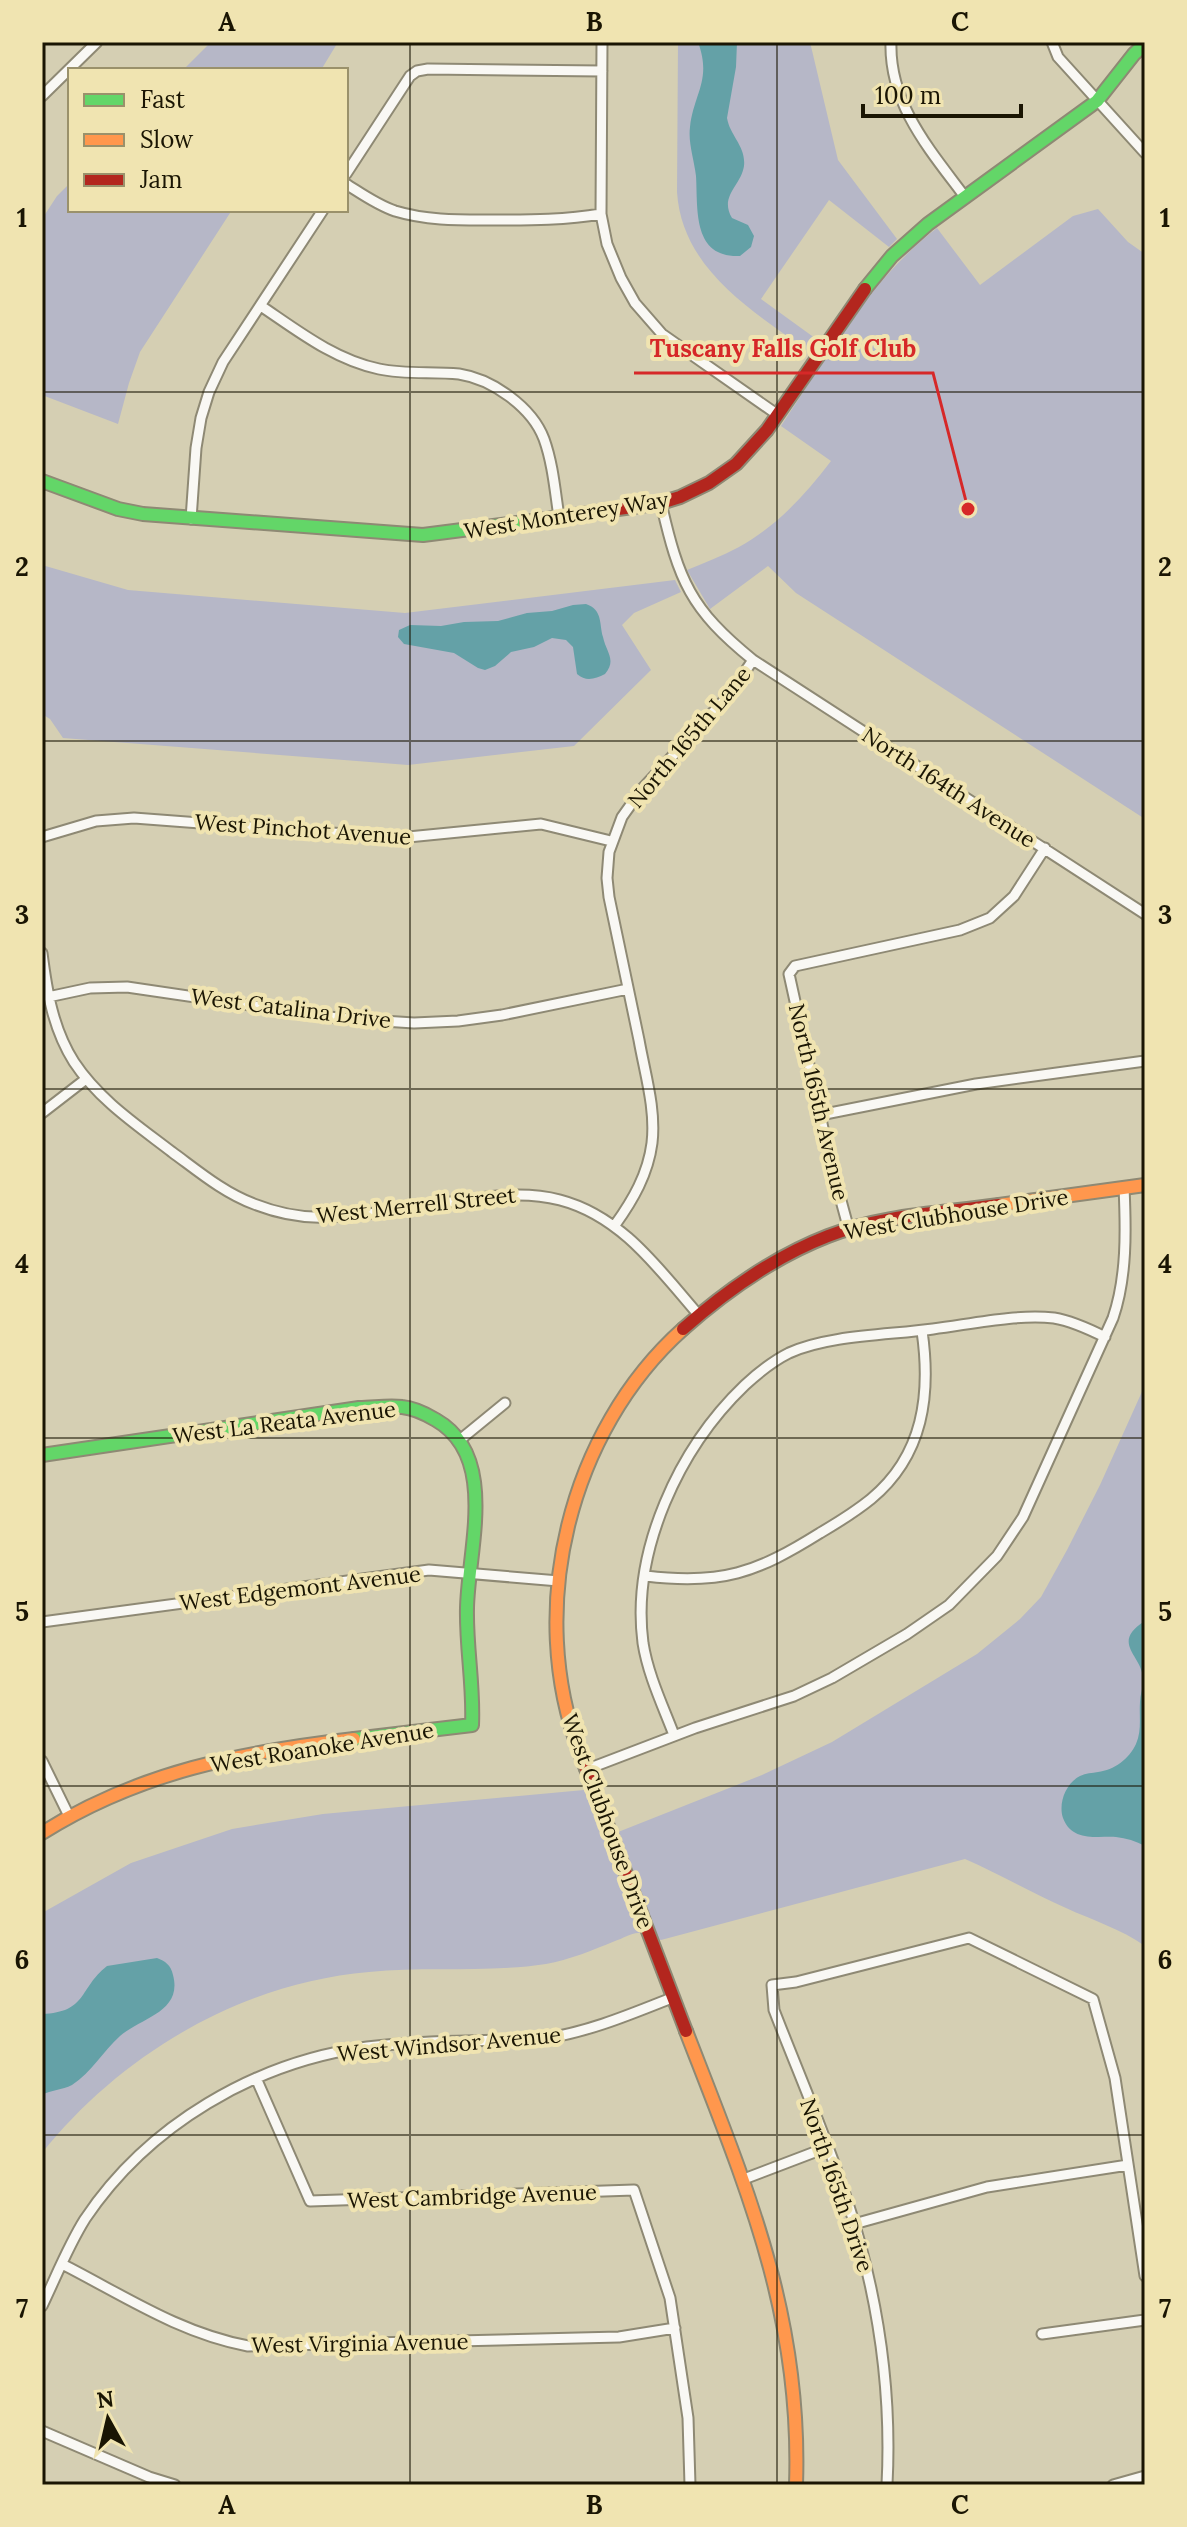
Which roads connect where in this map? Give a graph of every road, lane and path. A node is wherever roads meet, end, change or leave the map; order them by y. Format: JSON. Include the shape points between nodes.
{"nodes":[{"id":1,"x":97,"y":42,"type":"edge"},
{"id":2,"x":602,"y":42,"type":"edge"},
{"id":3,"x":891,"y":42,"type":"edge"},
{"id":4,"x":1052,"y":42,"type":"edge"},
{"id":5,"x":1145,"y":44,"type":"edge"},
{"id":6,"x":71,"y":68,"type":"edge"},
{"id":7,"x":68,"y":70,"type":"edge"},
{"id":8,"x":602,"y":71,"type":"junction"},
{"id":9,"x":42,"y":96,"type":"edge"},
{"id":10,"x":1097,"y":101,"type":"junction"},
{"id":11,"x":1145,"y":153,"type":"edge"},
{"id":12,"x":348,"y":171,"type":"edge"},
{"id":13,"x":348,"y":185,"type":"edge"},
{"id":14,"x":965,"y":197,"type":"junction"},
{"id":15,"x":322,"y":212,"type":"edge"},
{"id":16,"x":601,"y":214,"type":"junction"},
{"id":17,"x":261,"y":306,"type":"junction"},
{"id":18,"x":778,"y":415,"type":"junction"},
{"id":19,"x":42,"y":481,"type":"edge"},
{"id":20,"x":661,"y":503,"type":"junction"},
{"id":21,"x":559,"y":517,"type":"junction"},
{"id":22,"x":191,"y":519,"type":"junction"},
{"id":23,"x":753,"y":660,"type":"junction"},
{"id":24,"x":42,"y":837,"type":"edge"},
{"id":25,"x":611,"y":841,"type":"junction"},
{"id":26,"x":1045,"y":848,"type":"junction"},
{"id":27,"x":1145,"y":914,"type":"edge"},
{"id":28,"x":42,"y":953,"type":"edge"},
{"id":29,"x":628,"y":989,"type":"junction"},
{"id":30,"x":48,"y":997,"type":"junction"},
{"id":31,"x":1145,"y":1061,"type":"edge"},
{"id":32,"x":86,"y":1079,"type":"junction"},
{"id":33,"x":42,"y":1113,"type":"edge"},
{"id":34,"x":820,"y":1115,"type":"junction"},
{"id":35,"x":1145,"y":1185,"type":"edge"},
{"id":36,"x":1124,"y":1187,"type":"junction"},
{"id":37,"x":615,"y":1225,"type":"junction"},
{"id":38,"x":849,"y":1230,"type":"junction"},
{"id":39,"x":697,"y":1313,"type":"junction"},
{"id":40,"x":922,"y":1331,"type":"junction"},
{"id":41,"x":1105,"y":1337,"type":"junction"},
{"id":42,"x":505,"y":1403,"type":"dead end"},
{"id":43,"x":461,"y":1439,"type":"junction"},
{"id":44,"x":42,"y":1455,"type":"edge"},
{"id":45,"x":471,"y":1573,"type":"junction"},
{"id":46,"x":646,"y":1576,"type":"junction"},
{"id":47,"x":559,"y":1581,"type":"junction"},
{"id":48,"x":42,"y":1622,"type":"edge"},
{"id":49,"x":674,"y":1735,"type":"junction"},
{"id":50,"x":42,"y":1761,"type":"edge"},
{"id":51,"x":585,"y":1770,"type":"junction"},
{"id":52,"x":69,"y":1816,"type":"junction"},
{"id":53,"x":42,"y":1833,"type":"edge"},
{"id":54,"x":674,"y":1997,"type":"junction"},
{"id":55,"x":256,"y":2078,"type":"junction"},
{"id":56,"x":828,"y":2147,"type":"junction"},
{"id":57,"x":1128,"y":2165,"type":"junction"},
{"id":58,"x":744,"y":2179,"type":"junction"},
{"id":59,"x":854,"y":2224,"type":"junction"},
{"id":60,"x":62,"y":2264,"type":"junction"},
{"id":61,"x":1145,"y":2276,"type":"edge"},
{"id":62,"x":42,"y":2306,"type":"edge"},
{"id":63,"x":1145,"y":2320,"type":"edge"},
{"id":64,"x":675,"y":2328,"type":"junction"},
{"id":65,"x":1042,"y":2334,"type":"dead end"},
{"id":66,"x":42,"y":2431,"type":"edge"},
{"id":67,"x":1145,"y":2476,"type":"edge"},
{"id":68,"x":175,"y":2485,"type":"edge"},
{"id":69,"x":690,"y":2485,"type":"edge"},
{"id":70,"x":796,"y":2485,"type":"edge"},
{"id":71,"x":887,"y":2485,"type":"edge"},
{"id":72,"x":1113,"y":2485,"type":"edge"}],
"edges":[{"from":1,"to":6,"type":"street"},
{"from":2,"to":8,"type":"street"},
{"from":3,"to":14,"type":"street","via":[[893,71],[907,113]]},
{"from":4,"to":10,"type":"street","via":[[1058,57]]},
{"from":5,"to":10,"type":"street","name":"West Monterey Way"},
{"from":7,"to":9,"type":"street"},
{"from":8,"to":12,"type":"street","via":[[417,71]]},
{"from":8,"to":16,"type":"street"},
{"from":10,"to":11,"type":"street"},
{"from":10,"to":14,"type":"street","name":"West Monterey Way"},
{"from":13,"to":16,"type":"street","via":[[393,210],[422,217],[553,220]]},
{"from":14,"to":18,"type":"street","name":"West Monterey Way","via":[[882,267]]},
{"from":15,"to":17,"type":"street"},
{"from":16,"to":18,"type":"street","via":[[621,278],[652,323]]},
{"from":17,"to":21,"type":"street","via":[[356,362],[404,372],[461,374],[510,396],[542,435]]},
{"from":17,"to":22,"type":"street","via":[[209,392],[196,448]]},
{"from":18,"to":20,"type":"street","name":"West Monterey Way","via":[[723,474]]},
{"from":19,"to":22,"type":"street","name":"West Monterey Way","via":[[118,509]]},
{"from":20,"to":21,"type":"street","name":"West Monterey Way"},
{"from":20,"to":23,"type":"street","name":"North 165th Lane","via":[[690,594]]},
{"from":21,"to":22,"type":"street","name":"West Monterey Way","via":[[423,535]]},
{"from":23,"to":25,"type":"street","name":"North 165th Lane","via":[[729,695],[630,804]]},
{"from":23,"to":26,"type":"street","name":"North 164th Avenue"},
{"from":24,"to":25,"type":"street","name":"West Pinchot Avenue","via":[[96,821],[134,818],[398,838],[541,824]]},
{"from":25,"to":29,"type":"street","name":"North 165th Lane","via":[[607,878]]},
{"from":26,"to":27,"type":"street","name":"North 164th Avenue"},
{"from":26,"to":34,"type":"street","name":"North 165th Avenue","via":[[1014,896],[990,918],[960,930],[795,966],[789,974]]},
{"from":28,"to":30,"type":"street","name":"West Merrell Street"},
{"from":29,"to":30,"type":"street","name":"West Catalina Drive","via":[[502,1015],[414,1023],[337,1018],[127,987]]},
{"from":29,"to":37,"type":"street","name":"North 165th Lane","via":[[652,1108],[652,1141],[640,1185]]},
{"from":30,"to":32,"type":"street","name":"West Merrell Street","via":[[64,1043]]},
{"from":31,"to":34,"type":"street","via":[[976,1084]]},
{"from":32,"to":33,"type":"street"},
{"from":32,"to":37,"type":"street","name":"West Merrell Street","via":[[124,1116],[216,1184],[281,1213],[337,1217],[517,1194],[577,1205]]},
{"from":34,"to":38,"type":"street","name":"North 165th Avenue"},
{"from":35,"to":36,"type":"street","name":"West Clubhouse Drive"},
{"from":36,"to":38,"type":"street","name":"West Clubhouse Drive"},
{"from":36,"to":41,"type":"street","via":[[1121,1290]]},
{"from":37,"to":39,"type":"street","name":"West Merrell Street"},
{"from":38,"to":39,"type":"street","name":"West Clubhouse Drive","via":[[774,1260]]},
{"from":39,"to":47,"type":"street","name":"West Clubhouse Drive","via":[[651,1361],[610,1420],[576,1498]]},
{"from":40,"to":41,"type":"street","via":[[1039,1318],[1070,1322]]},
{"from":40,"to":46,"type":"street","via":[[804,1347],[755,1376],[717,1415],[684,1464],[661,1513]]},
{"from":40,"to":46,"type":"street","via":[[927,1376],[923,1411],[904,1459],[873,1497],[758,1568],[697,1581]]},
{"from":41,"to":49,"type":"street","via":[[1023,1517],[968,1589],[907,1634],[813,1688]]},
{"from":42,"to":43,"type":"street"},
{"from":43,"to":44,"type":"street","name":"West La Reata Avenue","via":[[438,1419],[404,1407],[359,1408]]},
{"from":43,"to":45,"type":"street","via":[[475,1495]]},
{"from":45,"to":47,"type":"street","name":"West Edgemont Avenue"},
{"from":45,"to":48,"type":"street","name":"West Edgemont Avenue","via":[[388,1574]]},
{"from":45,"to":52,"type":"street","name":"West Roanoke Avenue","via":[[467,1606],[472,1725],[283,1748],[200,1766],[140,1783]]},
{"from":46,"to":49,"type":"street","via":[[646,1658]]},
{"from":47,"to":51,"type":"street","name":"West Clubhouse Drive","via":[[560,1672],[570,1728]]},
{"from":49,"to":51,"type":"street"},
{"from":50,"to":52,"type":"street"},
{"from":51,"to":54,"type":"street","name":"West Clubhouse Drive"},
{"from":52,"to":53,"type":"street","name":"West Roanoke Avenue"},
{"from":54,"to":55,"type":"street","name":"West Windsor Avenue","via":[[565,2035],[367,2047]]},
{"from":54,"to":58,"type":"street","name":"West Clubhouse Drive"},
{"from":55,"to":60,"type":"street","name":"West Windsor Avenue","via":[[217,2097],[146,2150],[96,2203]]},
{"from":55,"to":64,"type":"street","name":"West Cambridge Avenue","via":[[310,2201],[634,2190]]},
{"from":56,"to":57,"type":"street","name":"North 165th Drive","via":[[774,2010],[772,1985],[969,1938],[1093,1999],[1115,2078]]},
{"from":56,"to":58,"type":"street"},
{"from":56,"to":59,"type":"street","name":"North 165th Drive"},
{"from":57,"to":59,"type":"street","via":[[987,2187]]},
{"from":57,"to":61,"type":"street"},
{"from":58,"to":70,"type":"street","name":"West Clubhouse Drive","via":[[785,2323],[796,2413]]},
{"from":59,"to":71,"type":"street","name":"North 165th Drive","via":[[878,2324],[886,2388]]},
{"from":60,"to":62,"type":"street","name":"West Windsor Avenue"},
{"from":60,"to":64,"type":"street","name":"West Virginia Avenue","via":[[175,2324],[248,2346],[619,2337]]},
{"from":63,"to":65,"type":"street"},
{"from":64,"to":69,"type":"street","via":[[688,2418]]},
{"from":66,"to":68,"type":"street"},
{"from":67,"to":72,"type":"street"}]}
